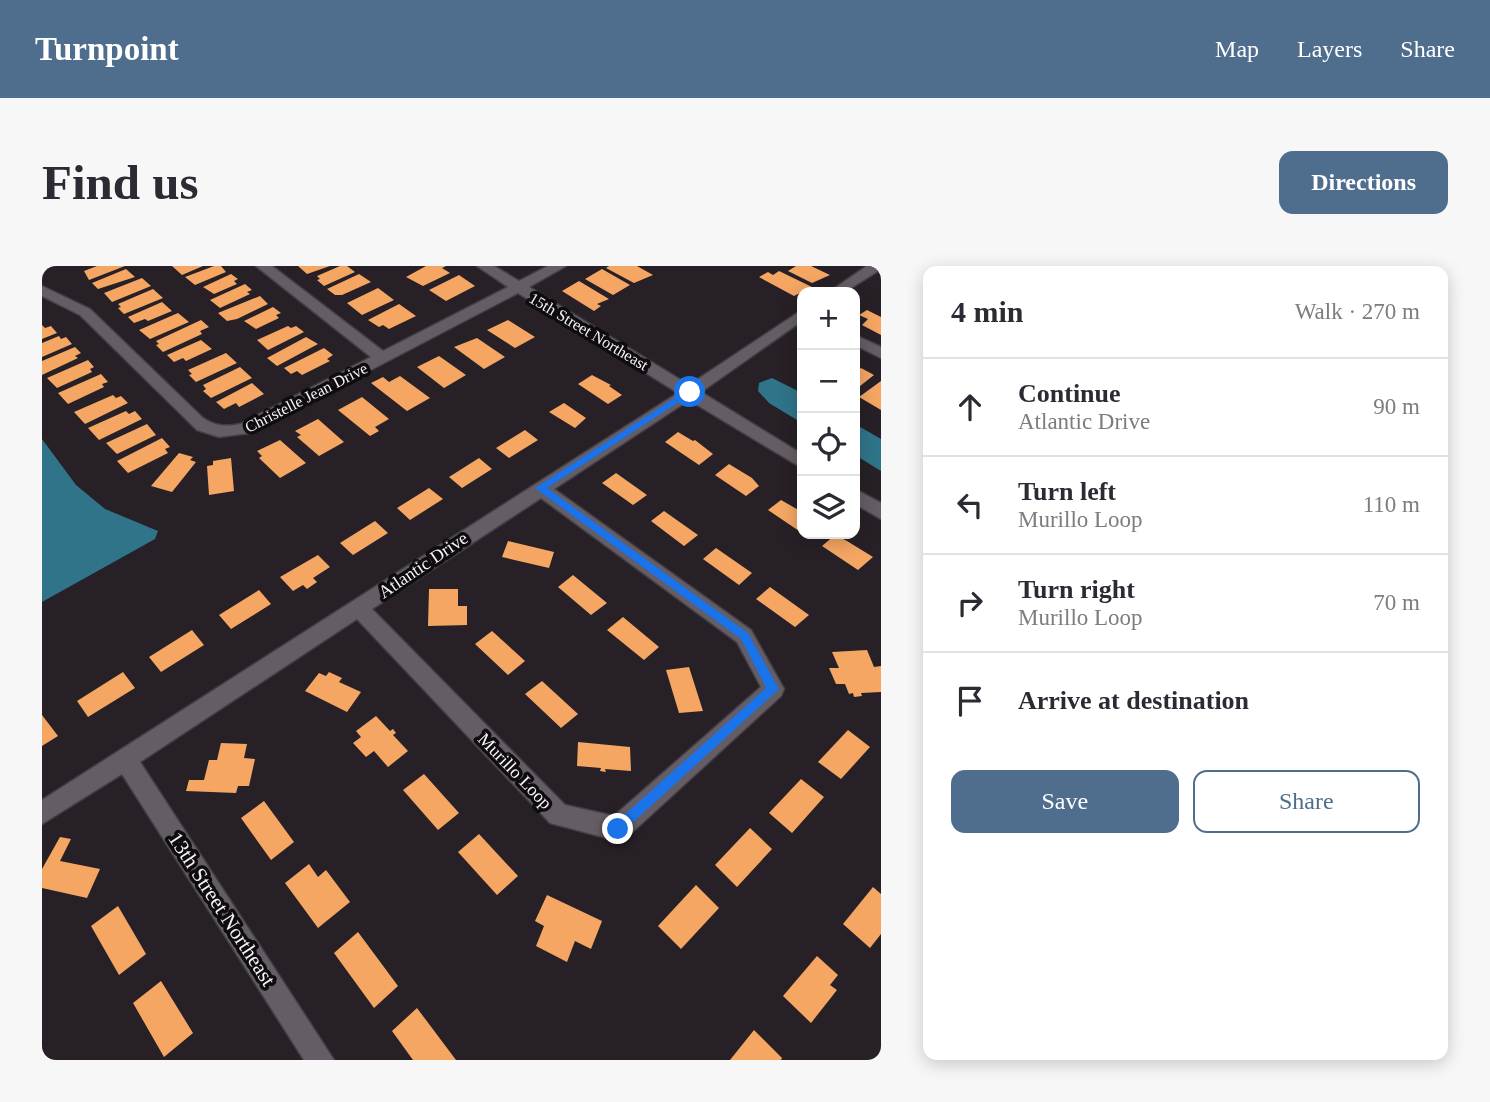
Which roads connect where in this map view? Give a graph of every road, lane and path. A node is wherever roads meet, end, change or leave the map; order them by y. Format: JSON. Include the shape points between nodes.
{"nodes":[{"id":1,"x":263,"y":266,"type":"edge"},
{"id":2,"x":484,"y":266,"type":"edge"},
{"id":3,"x":559,"y":266,"type":"edge"},
{"id":4,"x":876,"y":266,"type":"edge"},
{"id":5,"x":844,"y":287,"type":"edge"},
{"id":6,"x":520,"y":288,"type":"junction"},
{"id":7,"x":42,"y":290,"type":"edge"},
{"id":8,"x":797,"y":317,"type":"edge"},
{"id":9,"x":860,"y":342,"type":"edge"},
{"id":10,"x":881,"y":353,"type":"edge"},
{"id":11,"x":383,"y":358,"type":"junction"},
{"id":12,"x":690,"y":392,"type":"junction"},
{"id":13,"x":797,"y":459,"type":"edge"},
{"id":14,"x":540,"y":488,"type":"junction"},
{"id":15,"x":860,"y":498,"type":"edge"},
{"id":16,"x":881,"y":512,"type":"edge"},
{"id":17,"x":359,"y":608,"type":"junction"},
{"id":18,"x":125,"y":758,"type":"junction"},
{"id":19,"x":42,"y":813,"type":"edge"},
{"id":20,"x":320,"y":1060,"type":"edge"}],
"edges":[{"from":1,"to":11,"type":"street"},
{"from":2,"to":6,"type":"street","name":"15th Street Northeast"},
{"from":3,"to":6,"type":"street","name":"Christelle Jean Drive"},
{"from":4,"to":5,"type":"street"},
{"from":6,"to":11,"type":"street","name":"Christelle Jean Drive"},
{"from":6,"to":12,"type":"street","name":"15th Street Northeast"},
{"from":7,"to":11,"type":"street","name":"Christelle Jean Drive","via":[[85,312],[197,422],[221,434],[244,429]]},
{"from":8,"to":12,"type":"street","name":"Atlantic Drive"},
{"from":9,"to":10,"type":"street"},
{"from":12,"to":13,"type":"street","name":"15th Street Northeast"},
{"from":12,"to":14,"type":"street","name":"Atlantic Drive"},
{"from":14,"to":17,"type":"street","name":"Atlantic Drive"},
{"from":14,"to":17,"type":"street","name":"Murillo Loop","via":[[744,636],[773,689],[618,829],[558,815]]},
{"from":15,"to":16,"type":"street"},
{"from":17,"to":18,"type":"street","name":"Atlantic Drive"},
{"from":18,"to":19,"type":"street","name":"Atlantic Drive"},
{"from":18,"to":20,"type":"street","name":"13th Street Northeast"}]}
